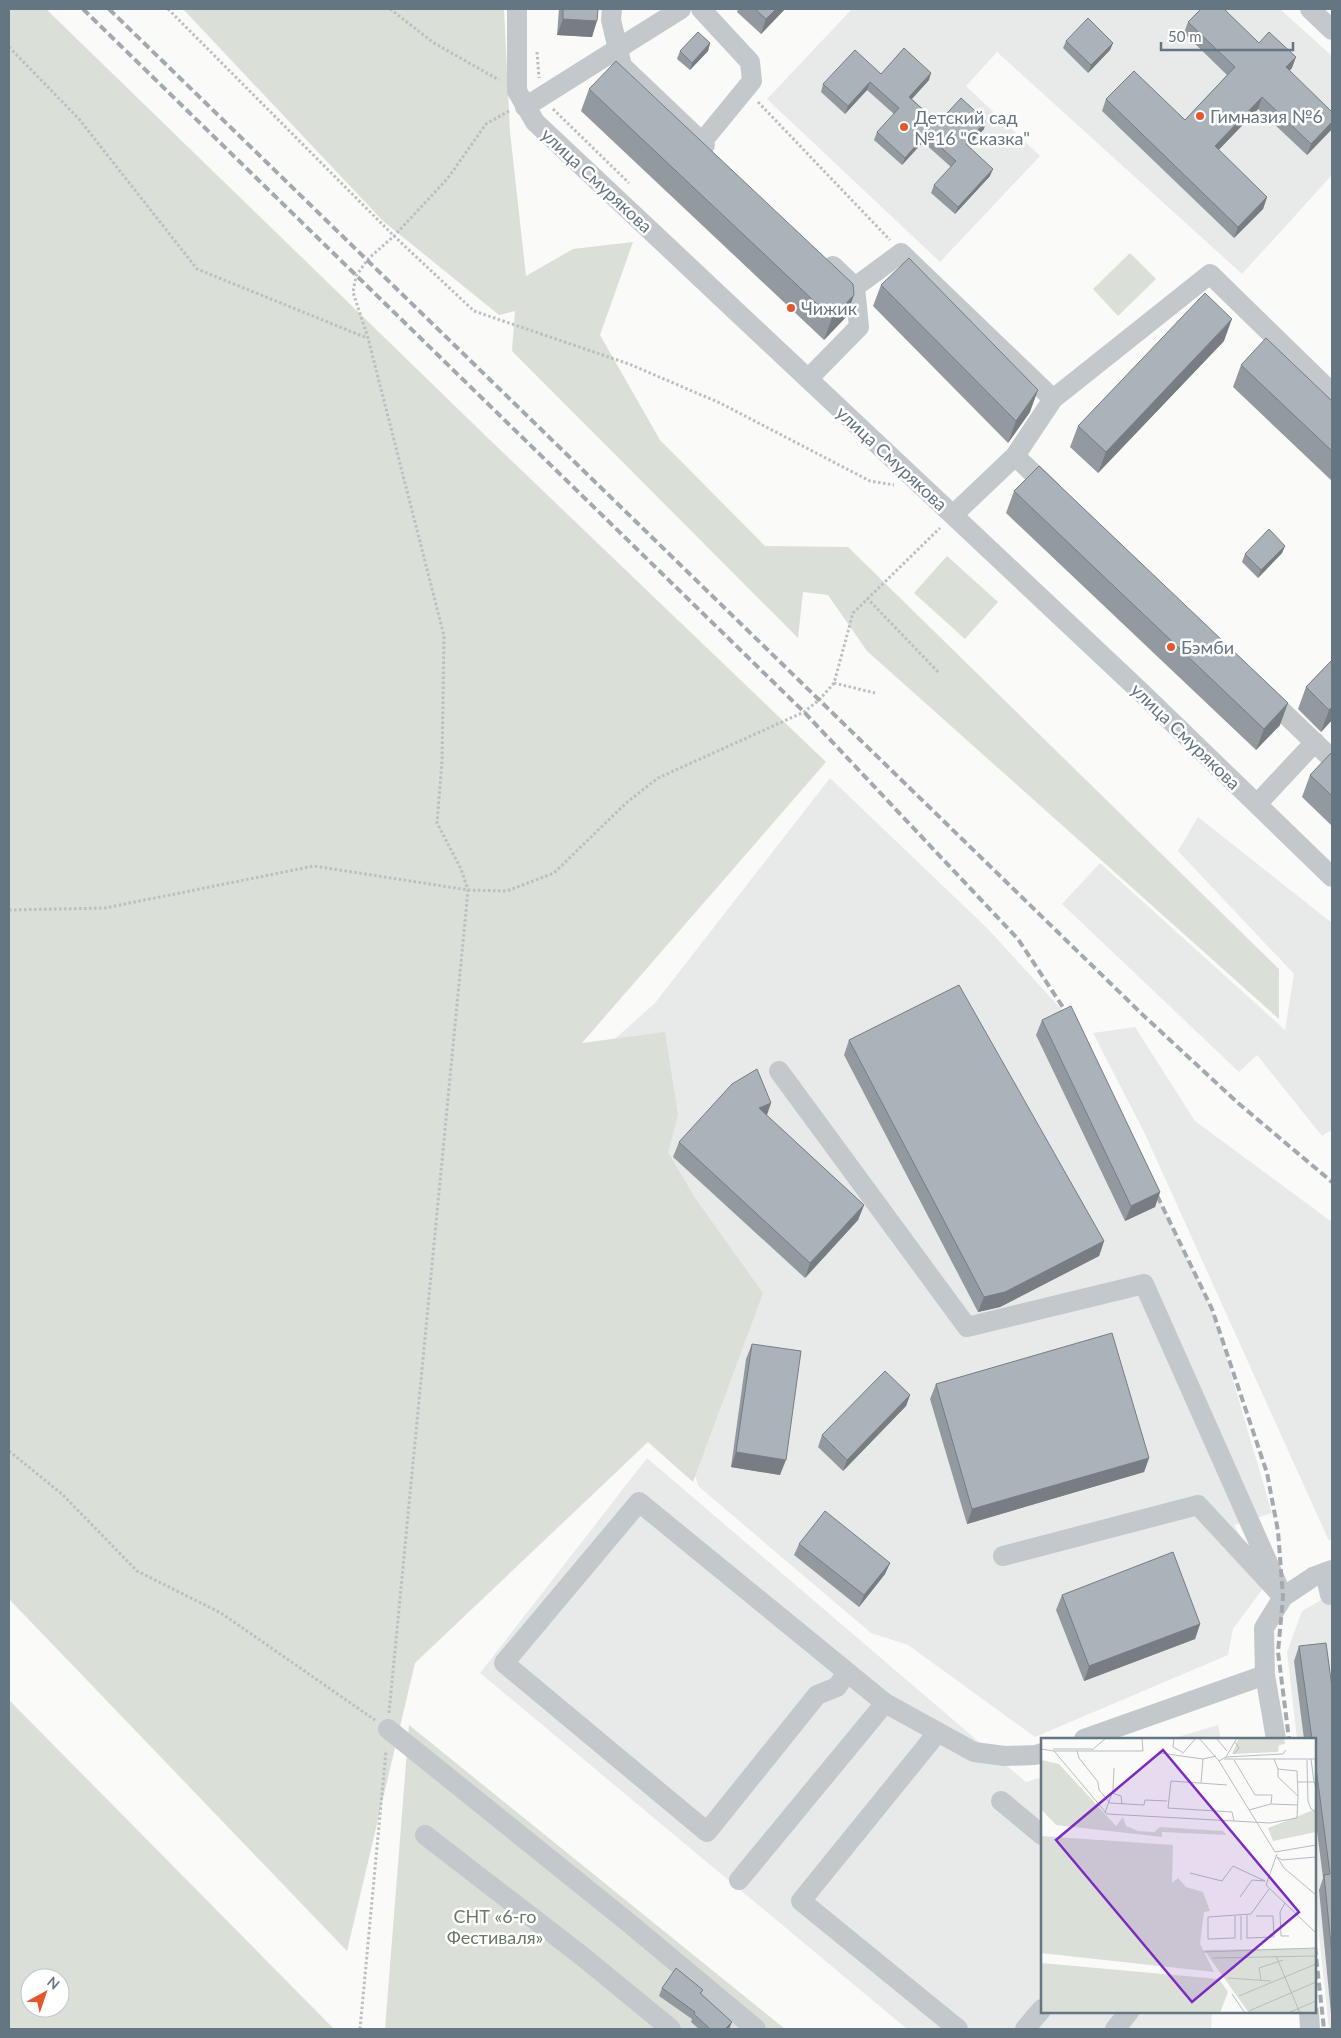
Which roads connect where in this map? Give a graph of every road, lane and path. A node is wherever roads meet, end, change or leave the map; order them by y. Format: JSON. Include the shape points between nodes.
{"nodes":[{"id":1,"x":168,"y":9,"type":"edge"},
{"id":2,"x":390,"y":9,"type":"edge"},
{"id":3,"x":517,"y":9,"type":"edge"},
{"id":4,"x":612,"y":9,"type":"edge"},
{"id":5,"x":681,"y":9,"type":"edge"},
{"id":6,"x":701,"y":9,"type":"edge"},
{"id":7,"x":1310,"y":9,"type":"edge"},
{"id":8,"x":1332,"y":30,"type":"edge"},
{"id":9,"x":9,"y":47,"type":"edge"},
{"id":10,"x":617,"y":48,"type":"junction"},
{"id":11,"x":745,"y":89,"type":"junction"},
{"id":12,"x":522,"y":100,"type":"junction"},
{"id":13,"x":394,"y":236,"type":"junction"},
{"id":14,"x":901,"y":253,"type":"junction"},
{"id":15,"x":820,"y":254,"type":"edge"},
{"id":16,"x":856,"y":287,"type":"junction"},
{"id":17,"x":368,"y":338,"type":"junction"},
{"id":18,"x":808,"y":379,"type":"junction"},
{"id":19,"x":1332,"y":394,"type":"edge"},
{"id":20,"x":1053,"y":399,"type":"junction"},
{"id":21,"x":1015,"y":456,"type":"junction"},
{"id":22,"x":925,"y":489,"type":"junction"},
{"id":23,"x":1065,"y":503,"type":"edge"},
{"id":24,"x":952,"y":515,"type":"junction"},
{"id":25,"x":867,"y":598,"type":"junction"},
{"id":26,"x":938,"y":672,"type":"dead end"},
{"id":27,"x":1251,"y":681,"type":"edge"},
{"id":28,"x":834,"y":682,"type":"junction"},
{"id":29,"x":875,"y":693,"type":"dead end"},
{"id":30,"x":1315,"y":742,"type":"junction"},
{"id":31,"x":1332,"y":759,"type":"edge"},
{"id":32,"x":1257,"y":804,"type":"junction"},
{"id":33,"x":1332,"y":877,"type":"edge"},
{"id":34,"x":468,"y":890,"type":"junction"},
{"id":35,"x":9,"y":910,"type":"edge"},
{"id":36,"x":779,"y":1071,"type":"dead end"},
{"id":37,"x":9,"y":1451,"type":"edge"},
{"id":38,"x":1003,"y":1556,"type":"dead end"},
{"id":39,"x":1328,"y":1572,"type":"edge"},
{"id":40,"x":1330,"y":1595,"type":"dead end"},
{"id":41,"x":1282,"y":1597,"type":"junction"},
{"id":42,"x":847,"y":1672,"type":"junction"},
{"id":43,"x":1265,"y":1675,"type":"junction"},
{"id":44,"x":885,"y":1703,"type":"junction"},
{"id":45,"x":388,"y":1729,"type":"junction"},
{"id":46,"x":938,"y":1732,"type":"junction"},
{"id":47,"x":1087,"y":1738,"type":"edge"},
{"id":48,"x":1276,"y":1738,"type":"edge"},
{"id":49,"x":1041,"y":1753,"type":"edge"},
{"id":50,"x":1002,"y":1801,"type":"dead end"},
{"id":51,"x":1041,"y":1834,"type":"edge"},
{"id":52,"x":425,"y":1835,"type":"dead end"},
{"id":53,"x":739,"y":1880,"type":"dead end"},
{"id":54,"x":1041,"y":2010,"type":"edge"},
{"id":55,"x":1128,"y":2013,"type":"edge"},
{"id":56,"x":1308,"y":2013,"type":"edge"},
{"id":57,"x":360,"y":2029,"type":"edge"},
{"id":58,"x":671,"y":2029,"type":"edge"},
{"id":59,"x":756,"y":2029,"type":"edge"},
{"id":60,"x":958,"y":2029,"type":"edge"},
{"id":61,"x":1026,"y":2029,"type":"edge"},
{"id":62,"x":1115,"y":2029,"type":"edge"},
{"id":63,"x":1310,"y":2029,"type":"edge"}],
"edges":[{"from":1,"to":13,"type":"path"},
{"from":2,"to":12,"type":"path","via":[[434,43],[486,72]]},
{"from":3,"to":12,"type":"street"},
{"from":4,"to":10,"type":"street"},
{"from":5,"to":10,"type":"street"},
{"from":6,"to":11,"type":"street","via":[[750,62],[752,81]]},
{"from":7,"to":8,"type":"street"},
{"from":9,"to":17,"type":"path","via":[[79,118],[197,269]]},
{"from":10,"to":11,"type":"street","via":[[622,66],[709,148]]},
{"from":10,"to":12,"type":"street"},
{"from":11,"to":14,"type":"path"},
{"from":12,"to":13,"type":"path","via":[[486,124],[448,178]]},
{"from":12,"to":18,"type":"street","name":"улица Смурякова","via":[[542,129]]},
{"from":13,"to":17,"type":"path","via":[[368,259],[356,276],[353,292]]},
{"from":13,"to":22,"type":"path","via":[[474,311],[629,364],[720,403],[870,481]]},
{"from":14,"to":16,"type":"street"},
{"from":14,"to":20,"type":"street"},
{"from":15,"to":16,"type":"street"},
{"from":16,"to":18,"type":"street","via":[[859,327]]},
{"from":17,"to":34,"type":"path","via":[[444,636],[442,762],[437,823]]},
{"from":18,"to":22,"type":"street","name":"улица Смурякова"},
{"from":19,"to":20,"type":"street","via":[[1210,274]]},
{"from":20,"to":21,"type":"street"},
{"from":21,"to":23,"type":"street"},
{"from":21,"to":24,"type":"street"},
{"from":22,"to":24,"type":"street","name":"улица Смурякова"},
{"from":24,"to":25,"type":"path"},
{"from":24,"to":32,"type":"street","name":"улица Смурякова"},
{"from":25,"to":26,"type":"path"},
{"from":25,"to":28,"type":"path","via":[[853,613]]},
{"from":27,"to":30,"type":"street"},
{"from":28,"to":29,"type":"path"},
{"from":28,"to":34,"type":"path","via":[[804,712],[658,778],[626,803],[554,873],[507,891]]},
{"from":30,"to":31,"type":"street"},
{"from":30,"to":32,"type":"street"},
{"from":32,"to":33,"type":"street","name":"улица Смурякова"},
{"from":34,"to":35,"type":"path","via":[[314,866],[105,908]]},
{"from":34,"to":45,"type":"path"},
{"from":36,"to":41,"type":"street","via":[[967,1327],[1144,1284]]},
{"from":37,"to":45,"type":"path","via":[[62,1494],[137,1570],[221,1613]]},
{"from":38,"to":41,"type":"street","via":[[1198,1505]]},
{"from":39,"to":40,"type":"street"},
{"from":39,"to":41,"type":"street"},
{"from":41,"to":43,"type":"street","via":[[1264,1628]]},
{"from":42,"to":42,"type":"street","via":[[639,1502],[504,1663],[707,1832],[817,1695],[836,1687]]},
{"from":42,"to":44,"type":"street"},
{"from":43,"to":47,"type":"street"},
{"from":43,"to":48,"type":"street"},
{"from":44,"to":46,"type":"street"},
{"from":44,"to":53,"type":"street"},
{"from":45,"to":57,"type":"path"},
{"from":45,"to":59,"type":"street"},
{"from":46,"to":49,"type":"street","via":[[974,1752],[1005,1756]]},
{"from":46,"to":60,"type":"street","via":[[801,1901]]},
{"from":50,"to":51,"type":"street"},
{"from":52,"to":58,"type":"street"},
{"from":54,"to":61,"type":"street"},
{"from":55,"to":62,"type":"street"},
{"from":56,"to":63,"type":"street"}]}
